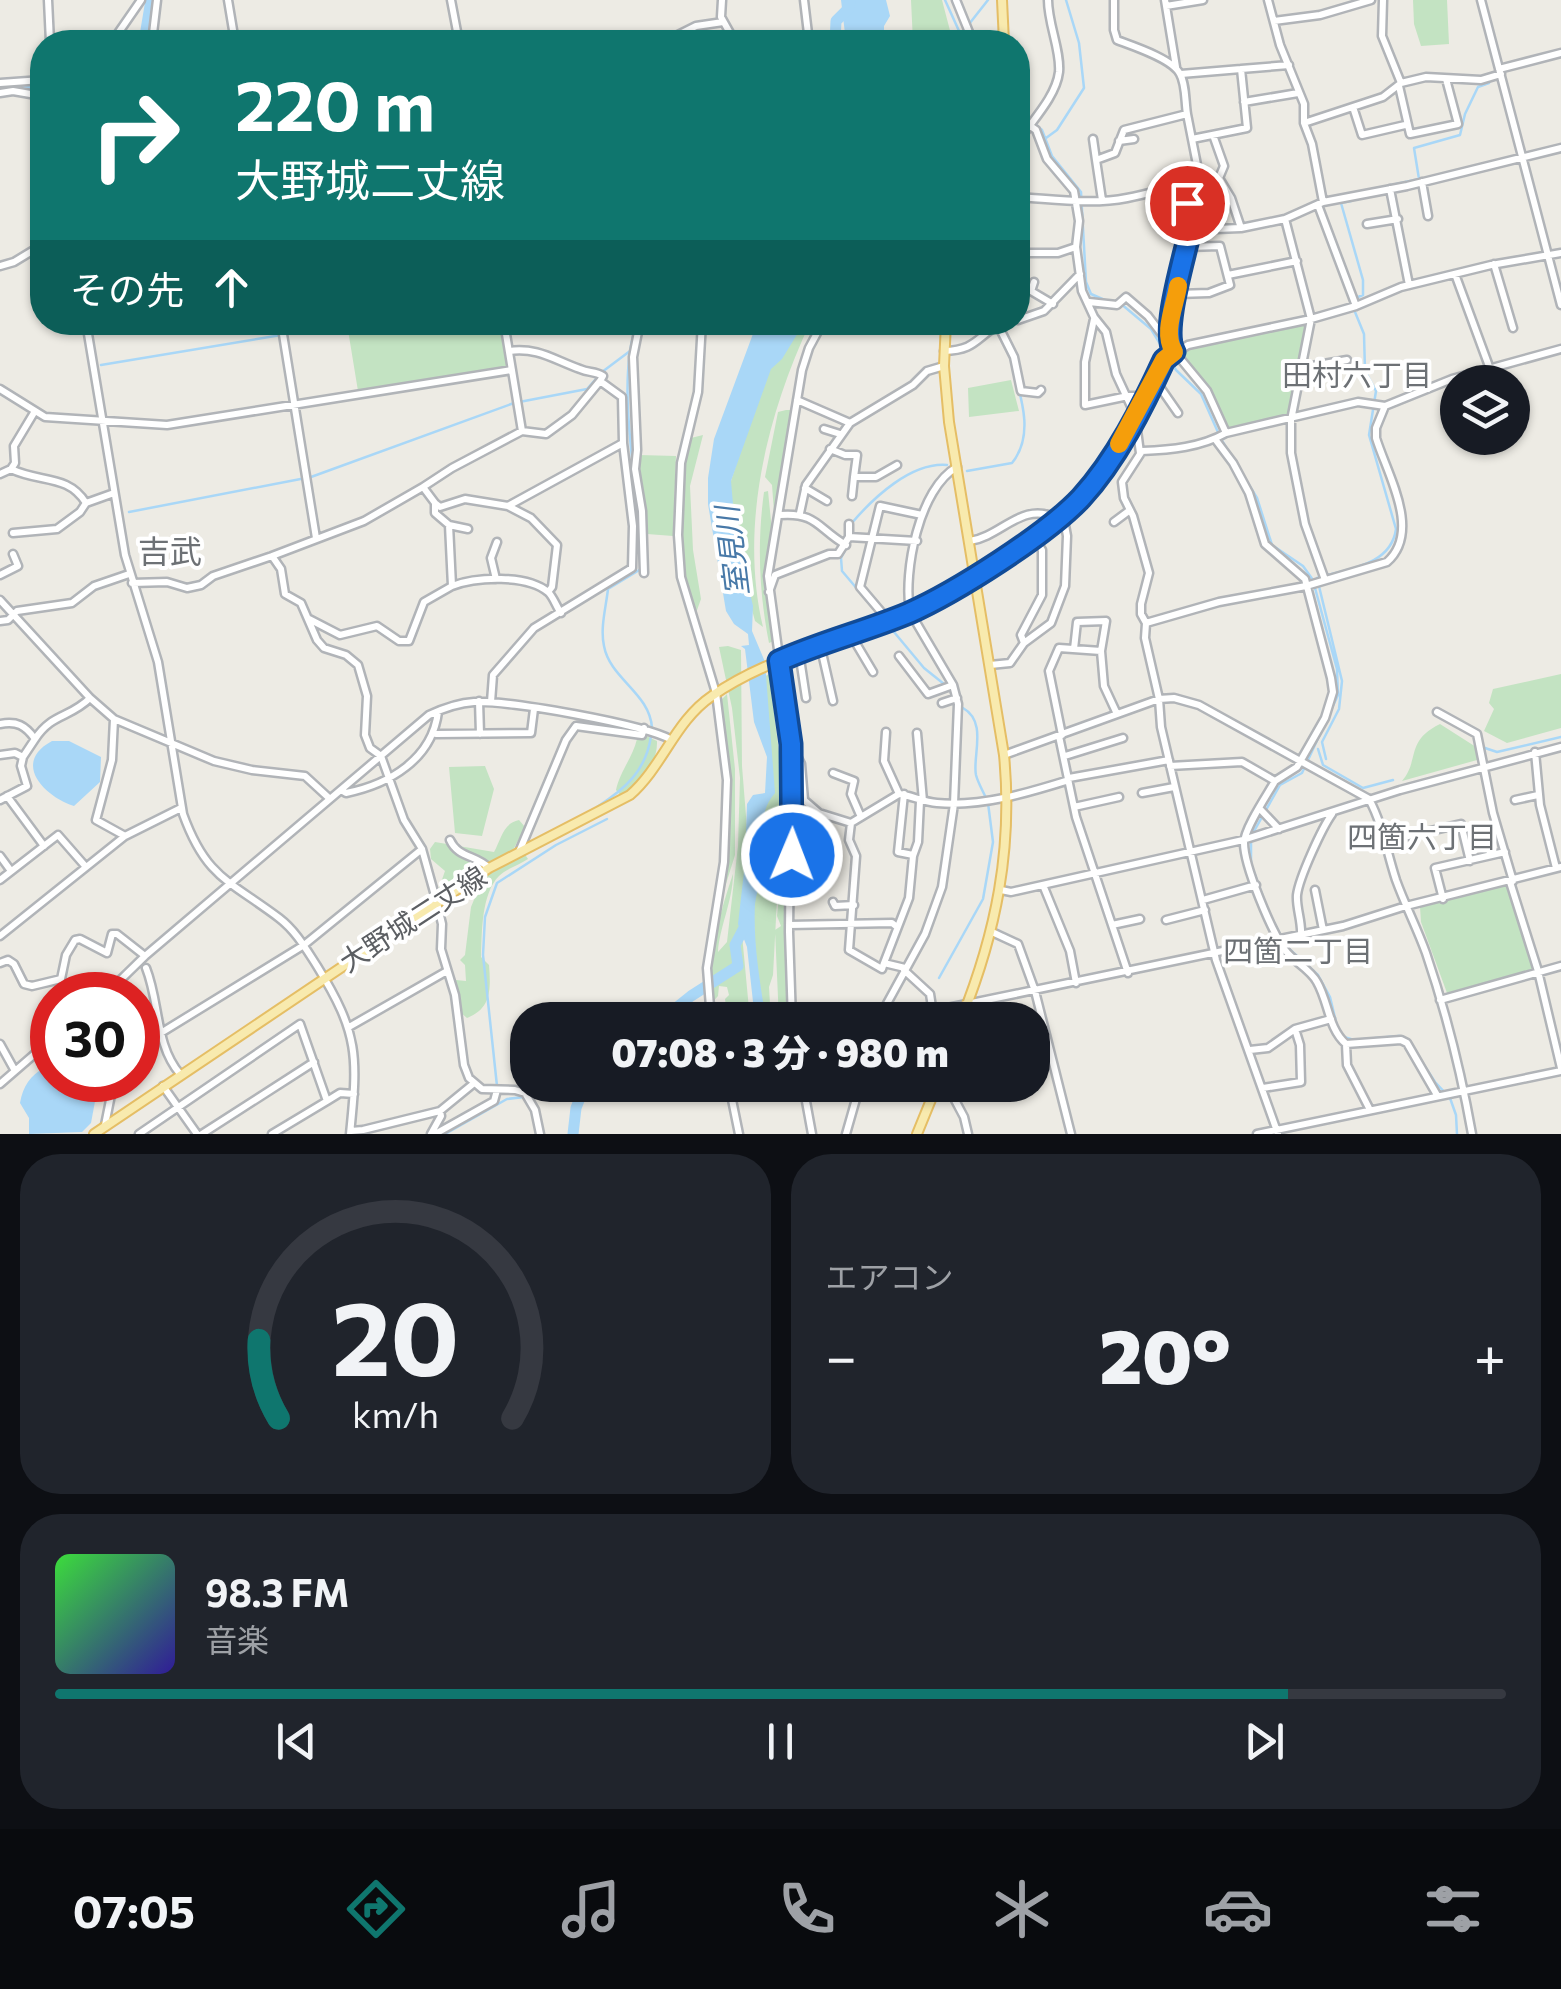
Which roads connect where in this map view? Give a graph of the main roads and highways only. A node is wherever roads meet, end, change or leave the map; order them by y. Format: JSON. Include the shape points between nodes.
{"nodes":[{"id":1,"x":1002,"y":0,"type":"edge"},
{"id":2,"x":1003,"y":30,"type":"edge"},
{"id":3,"x":945,"y":335,"type":"edge"},
{"id":4,"x":975,"y":575,"type":"junction"},
{"id":5,"x":968,"y":1002,"type":"edge"},
{"id":6,"x":929,"y":1102,"type":"edge"},
{"id":7,"x":94,"y":1134,"type":"edge"},
{"id":8,"x":917,"y":1134,"type":"edge"}],
"edges":[{"from":1,"to":2,"type":"main road"},
{"from":3,"to":4,"type":"main road"},
{"from":4,"to":5,"type":"main road","via":[[1008,798],[1001,890]]},
{"from":4,"to":7,"type":"main road","name":"大野城二丈線","via":[[910,612],[820,643],[716,693],[686,720],[649,779],[630,795],[489,868]]},
{"from":6,"to":8,"type":"main road"}]}
